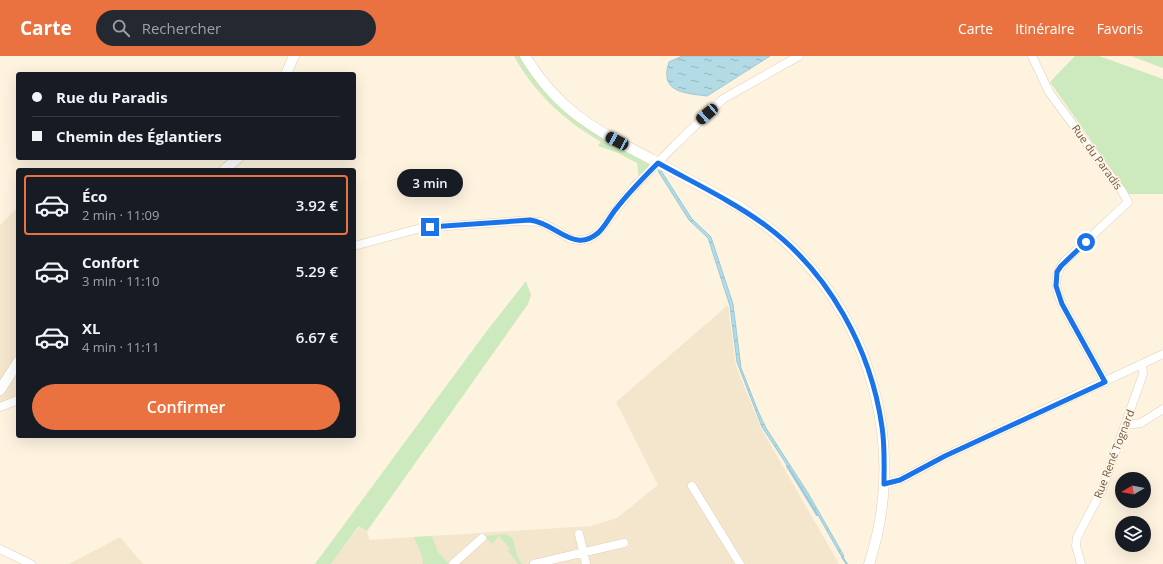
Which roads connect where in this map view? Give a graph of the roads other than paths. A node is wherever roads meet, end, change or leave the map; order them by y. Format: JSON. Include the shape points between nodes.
{"nodes":[{"id":1,"x":294,"y":56,"type":"edge"},
{"id":2,"x":525,"y":56,"type":"edge"},
{"id":3,"x":799,"y":56,"type":"edge"},
{"id":4,"x":1032,"y":56,"type":"edge"},
{"id":5,"x":287,"y":72,"type":"edge"},
{"id":6,"x":236,"y":160,"type":"edge"},
{"id":7,"x":658,"y":163,"type":"junction"},
{"id":8,"x":226,"y":168,"type":"edge"},
{"id":9,"x":356,"y":245,"type":"edge"},
{"id":10,"x":1163,"y":354,"type":"edge"},
{"id":11,"x":1142,"y":364,"type":"junction"},
{"id":12,"x":16,"y":365,"type":"edge"},
{"id":13,"x":1105,"y":382,"type":"junction"},
{"id":14,"x":0,"y":390,"type":"edge"},
{"id":15,"x":16,"y":401,"type":"edge"},
{"id":16,"x":0,"y":407,"type":"edge"},
{"id":17,"x":1163,"y":409,"type":"edge"},
{"id":18,"x":1126,"y":425,"type":"junction"},
{"id":19,"x":884,"y":484,"type":"junction"},
{"id":20,"x":692,"y":486,"type":"dead end"},
{"id":21,"x":579,"y":534,"type":"dead end"},
{"id":22,"x":482,"y":538,"type":"dead end"},
{"id":23,"x":624,"y":543,"type":"dead end"},
{"id":24,"x":0,"y":549,"type":"edge"},
{"id":25,"x":583,"y":552,"type":"junction"},
{"id":26,"x":30,"y":564,"type":"edge"},
{"id":27,"x":453,"y":564,"type":"edge"},
{"id":28,"x":534,"y":564,"type":"edge"},
{"id":29,"x":586,"y":564,"type":"edge"},
{"id":30,"x":740,"y":564,"type":"edge"},
{"id":31,"x":868,"y":564,"type":"edge"},
{"id":32,"x":1081,"y":564,"type":"edge"}],
"edges":[{"from":1,"to":5,"type":"street"},
{"from":2,"to":7,"type":"street","via":[[547,88],[572,112],[603,134]]},
{"from":3,"to":7,"type":"street","via":[[723,99]]},
{"from":4,"to":13,"type":"street","name":"Rue du Paradis","via":[[1049,92],[1128,202],[1065,261],[1057,272],[1056,279],[1062,304]]},
{"from":6,"to":8,"type":"street"},
{"from":7,"to":9,"type":"street","via":[[633,188],[598,233],[589,239],[571,239],[541,222],[517,221],[421,228]]},
{"from":7,"to":19,"type":"street","via":[[740,207],[766,226],[794,250],[828,291],[855,336],[872,381],[882,428]]},
{"from":10,"to":11,"type":"street"},
{"from":11,"to":13,"type":"street"},
{"from":11,"to":18,"type":"street","name":"Rue René Tognard","via":[[1143,374]]},
{"from":12,"to":14,"type":"street"},
{"from":13,"to":19,"type":"street","via":[[945,456],[900,480]]},
{"from":15,"to":16,"type":"street"},
{"from":17,"to":18,"type":"street","via":[[1141,423]]},
{"from":18,"to":32,"type":"street","name":"Rue René Tognard","via":[[1102,490],[1077,537],[1076,546]]},
{"from":19,"to":31,"type":"street","via":[[876,537]]},
{"from":20,"to":30,"type":"street"},
{"from":21,"to":25,"type":"street"},
{"from":22,"to":27,"type":"street"},
{"from":23,"to":25,"type":"street"},
{"from":24,"to":26,"type":"street"},
{"from":25,"to":28,"type":"street"},
{"from":25,"to":29,"type":"street"}]}
